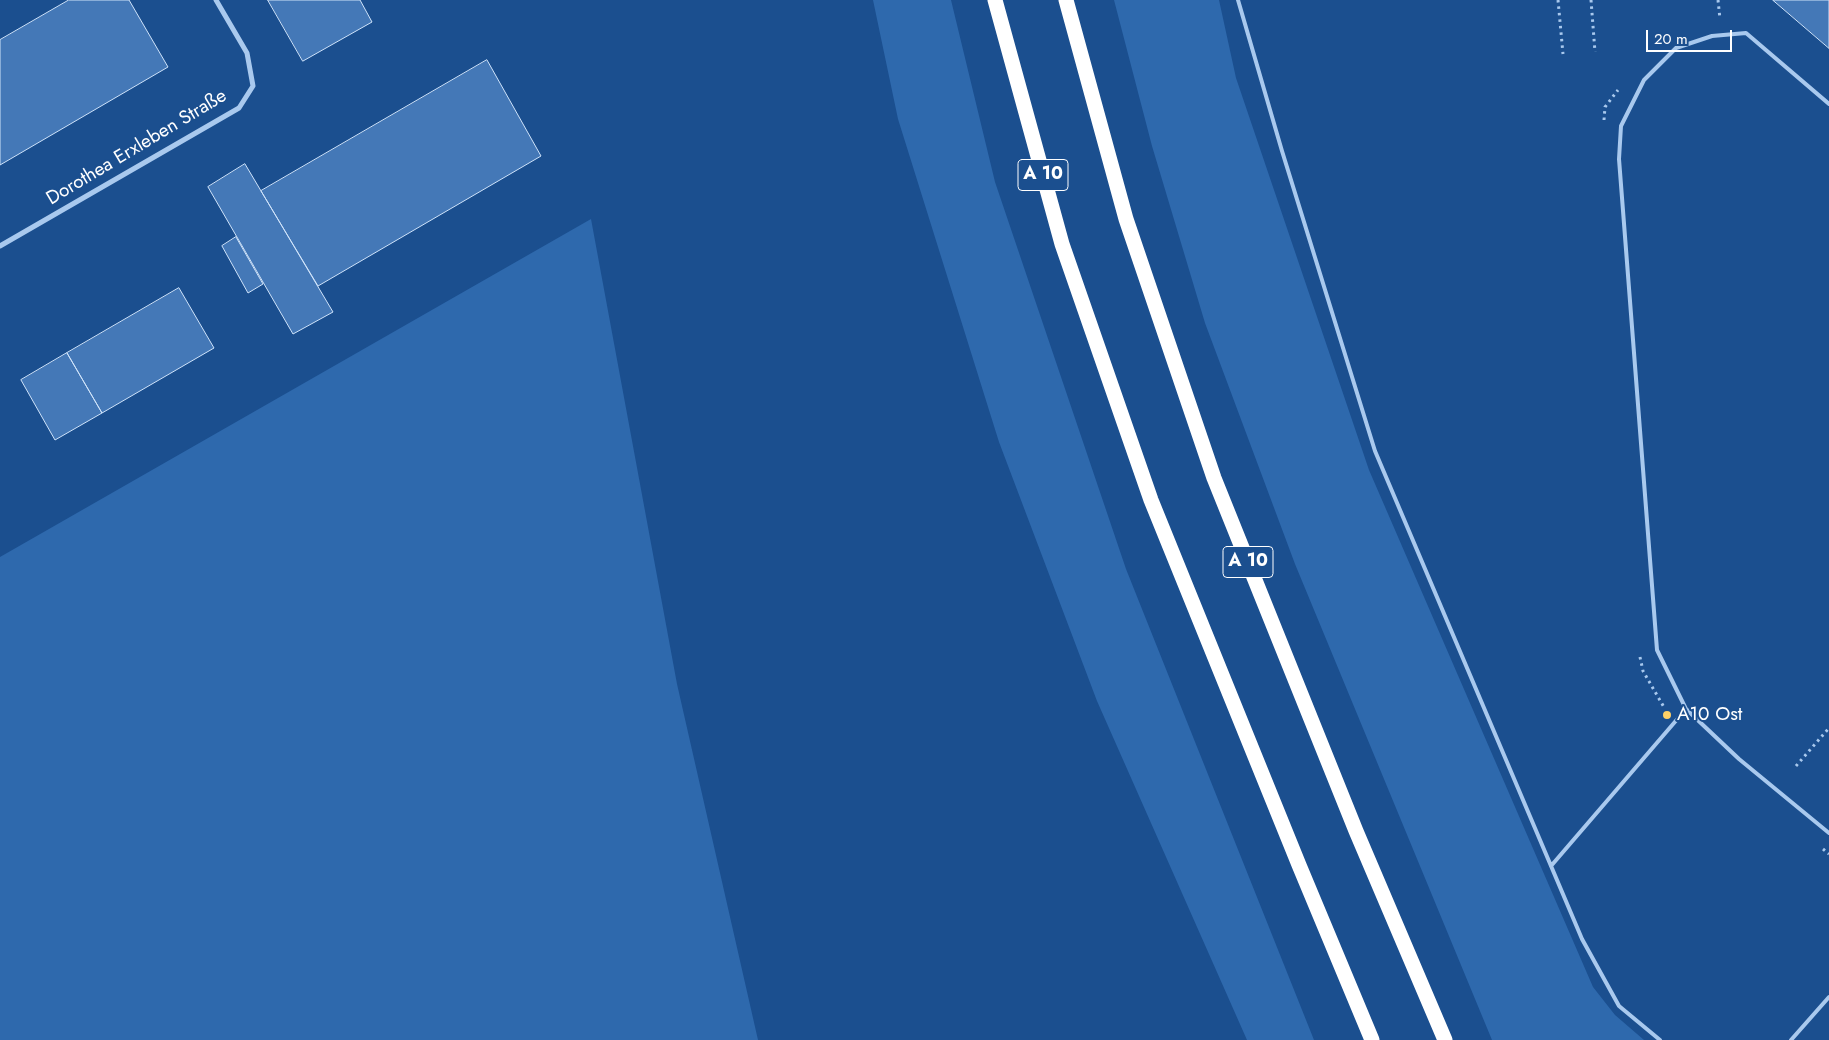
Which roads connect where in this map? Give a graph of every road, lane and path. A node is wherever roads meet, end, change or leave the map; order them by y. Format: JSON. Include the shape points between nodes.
{"nodes":[{"id":1,"x":216,"y":0,"type":"edge"},
{"id":2,"x":995,"y":0,"type":"edge"},
{"id":3,"x":1066,"y":0,"type":"edge"},
{"id":4,"x":1238,"y":0,"type":"edge"},
{"id":5,"x":1558,"y":0,"type":"edge"},
{"id":6,"x":1591,"y":0,"type":"edge"},
{"id":7,"x":1595,"y":52,"type":"dead end"},
{"id":8,"x":1563,"y":54,"type":"dead end"},
{"id":9,"x":1829,"y":104,"type":"edge"},
{"id":10,"x":0,"y":246,"type":"edge"},
{"id":11,"x":1686,"y":709,"type":"junction"},
{"id":12,"x":1829,"y":728,"type":"edge"},
{"id":13,"x":1796,"y":766,"type":"dead end"},
{"id":14,"x":1829,"y":834,"type":"edge"},
{"id":15,"x":1551,"y":866,"type":"junction"},
{"id":16,"x":1829,"y":997,"type":"edge"},
{"id":17,"x":1372,"y":1040,"type":"edge"},
{"id":18,"x":1445,"y":1040,"type":"edge"},
{"id":19,"x":1660,"y":1040,"type":"edge"},
{"id":20,"x":1791,"y":1040,"type":"edge"}],
"edges":[{"from":1,"to":10,"type":"street","name":"Dorothea Erxleben Straße","via":[[247,53],[253,86],[239,108]]},
{"from":2,"to":17,"type":"highway","number":"A 10","via":[[1062,244],[1152,500]]},
{"from":3,"to":18,"type":"highway","number":"A 10","via":[[1126,219],[1214,478],[1356,831]]},
{"from":4,"to":15,"type":"lane","via":[[1287,170],[1375,451]]},
{"from":5,"to":8,"type":"path"},
{"from":6,"to":7,"type":"path"},
{"from":9,"to":11,"type":"lane","via":[[1746,34],[1712,36],[1676,48],[1644,80],[1620,126],[1619,159],[1657,650]]},
{"from":11,"to":14,"type":"lane","via":[[1739,759]]},
{"from":11,"to":15,"type":"lane"},
{"from":12,"to":13,"type":"path"},
{"from":15,"to":19,"type":"lane","via":[[1582,939],[1619,1006]]},
{"from":16,"to":20,"type":"lane"}]}
